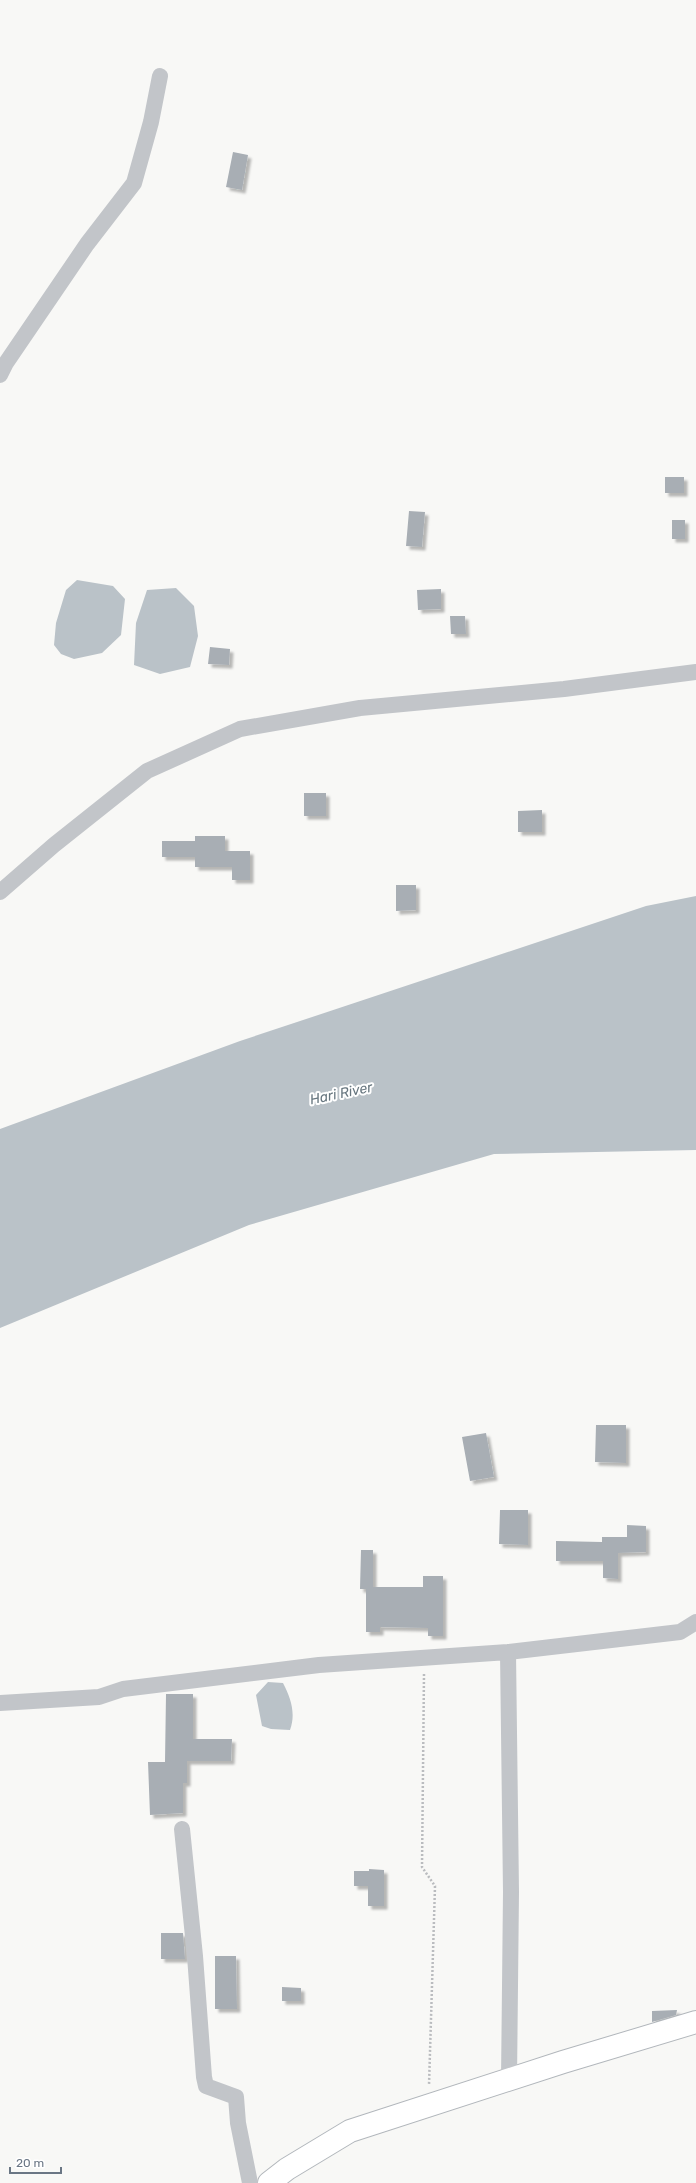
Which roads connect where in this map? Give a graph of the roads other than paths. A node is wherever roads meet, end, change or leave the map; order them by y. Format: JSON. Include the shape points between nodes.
{"nodes":[{"id":1,"x":160,"y":76,"type":"dead end"},
{"id":2,"x":0,"y":375,"type":"edge"},
{"id":3,"x":696,"y":672,"type":"edge"},
{"id":4,"x":0,"y":892,"type":"edge"},
{"id":5,"x":696,"y":1622,"type":"edge"},
{"id":6,"x":508,"y":1652,"type":"junction"},
{"id":7,"x":0,"y":1703,"type":"edge"},
{"id":8,"x":182,"y":1829,"type":"dead end"},
{"id":9,"x":696,"y":2022,"type":"edge"},
{"id":10,"x":509,"y":2080,"type":"junction"},
{"id":11,"x":250,"y":2183,"type":"edge"},
{"id":12,"x":269,"y":2183,"type":"edge"}],
"edges":[{"from":1,"to":2,"type":"street","via":[[151,122],[134,183],[87,244]]},
{"from":3,"to":4,"type":"street","via":[[564,689],[360,708],[240,729],[147,771]]},
{"from":5,"to":6,"type":"street","via":[[680,1632]]},
{"from":6,"to":7,"type":"street","via":[[319,1665],[123,1689],[99,1697]]},
{"from":6,"to":10,"type":"street","via":[[511,1892]]},
{"from":8,"to":11,"type":"street","via":[[204,2077],[206,2086],[236,2097],[238,2123]]},
{"from":9,"to":10,"type":"main road"},
{"from":10,"to":12,"type":"main road","via":[[350,2131],[287,2169]]}]}
